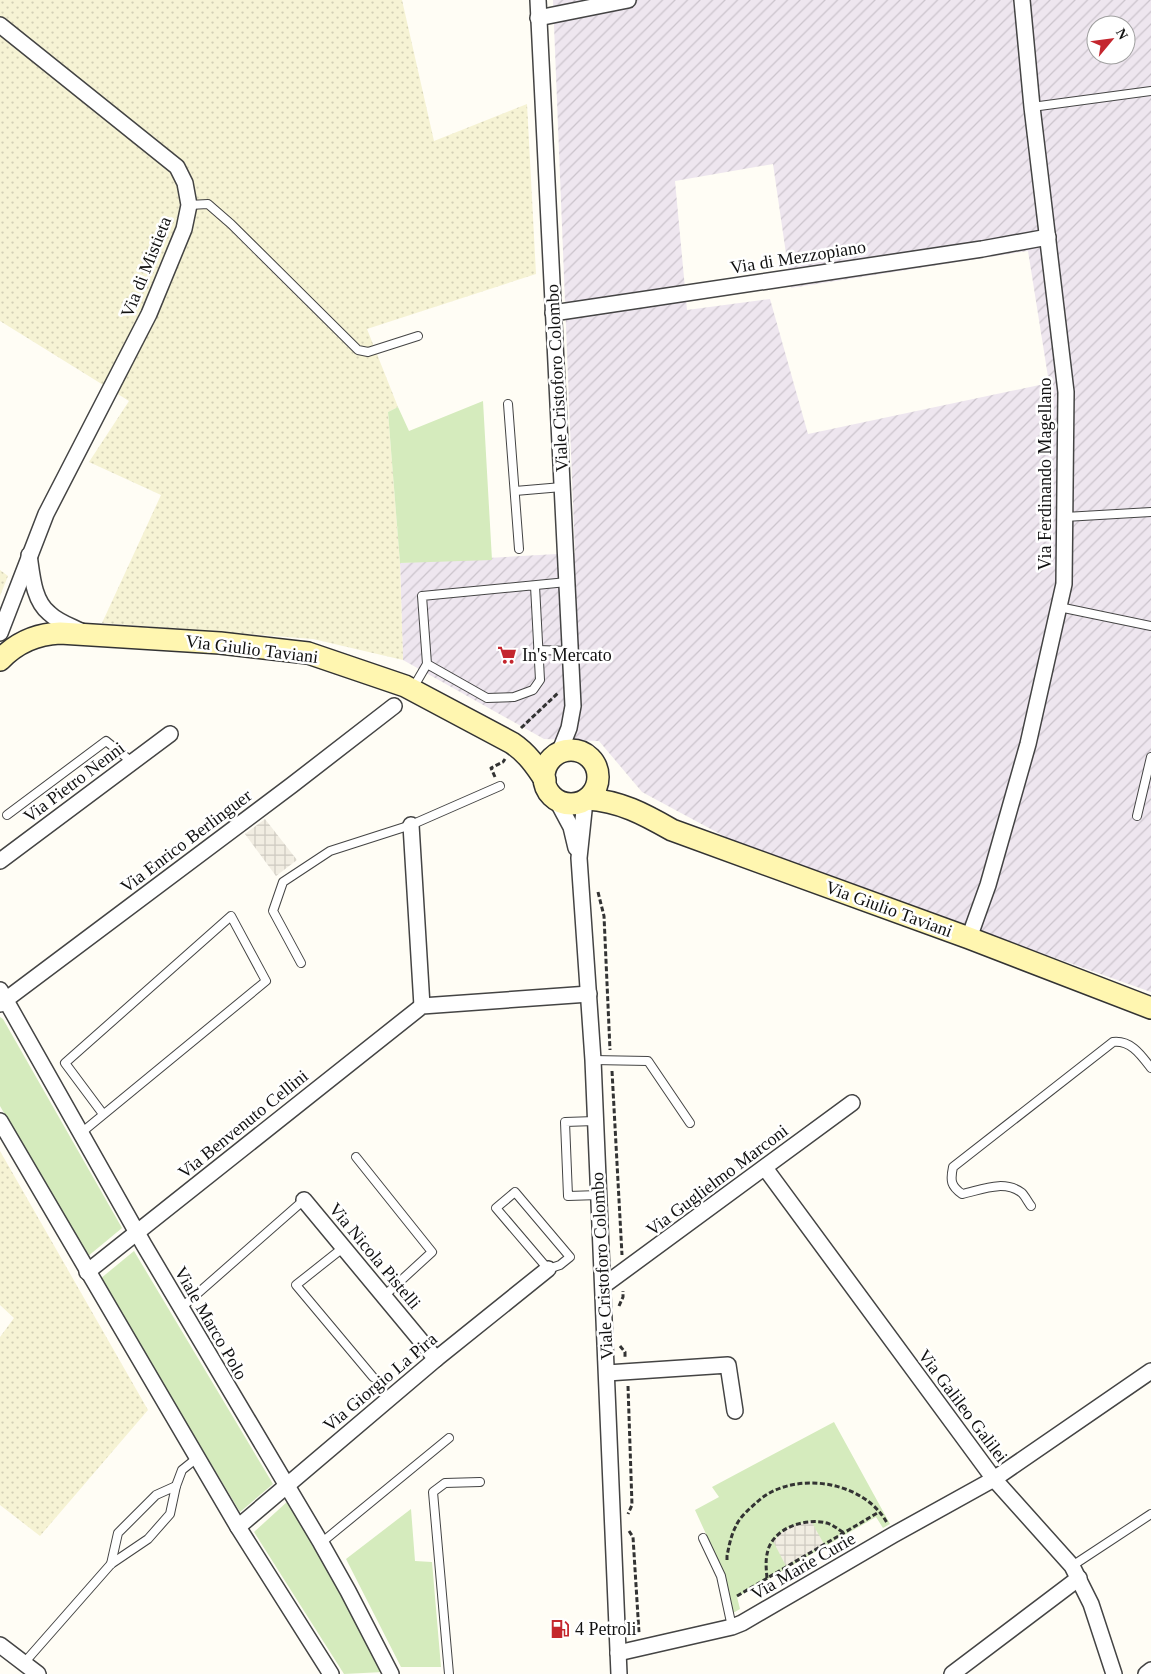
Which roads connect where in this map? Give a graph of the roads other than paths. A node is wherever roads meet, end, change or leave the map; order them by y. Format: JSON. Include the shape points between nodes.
{"nodes":[{"id":1,"x":538,"y":0,"type":"edge"},
{"id":2,"x":628,"y":0,"type":"edge"},
{"id":3,"x":1022,"y":0,"type":"edge"},
{"id":4,"x":538,"y":18,"type":"junction"},
{"id":5,"x":0,"y":25,"type":"edge"},
{"id":6,"x":1151,"y":91,"type":"edge"},
{"id":7,"x":1032,"y":107,"type":"junction"},
{"id":8,"x":189,"y":205,"type":"junction"},
{"id":9,"x":1048,"y":237,"type":"junction"},
{"id":10,"x":553,"y":313,"type":"junction"},
{"id":11,"x":418,"y":336,"type":"dead end"},
{"id":12,"x":508,"y":404,"type":"dead end"},
{"id":13,"x":562,"y":487,"type":"junction"},
{"id":14,"x":515,"y":491,"type":"junction"},
{"id":15,"x":1151,"y":512,"type":"edge"},
{"id":16,"x":1065,"y":518,"type":"junction"},
{"id":17,"x":519,"y":549,"type":"dead end"},
{"id":18,"x":29,"y":555,"type":"junction"},
{"id":19,"x":567,"y":582,"type":"junction"},
{"id":20,"x":535,"y":586,"type":"junction"},
{"id":21,"x":1059,"y":607,"type":"junction"},
{"id":22,"x":1151,"y":626,"type":"edge"},
{"id":23,"x":0,"y":633,"type":"edge"},
{"id":24,"x":86,"y":633,"type":"junction"},
{"id":25,"x":538,"y":650,"type":"junction"},
{"id":26,"x":570,"y":650,"type":"junction"},
{"id":27,"x":0,"y":660,"type":"edge"},
{"id":28,"x":427,"y":664,"type":"junction"},
{"id":29,"x":412,"y":690,"type":"junction"},
{"id":30,"x":394,"y":706,"type":"dead end"},
{"id":31,"x":170,"y":734,"type":"dead end"},
{"id":32,"x":516,"y":745,"type":"junction"},
{"id":33,"x":558,"y":754,"type":"junction"},
{"id":34,"x":1151,"y":756,"type":"edge"},
{"id":35,"x":132,"y":762,"type":"junction"},
{"id":36,"x":596,"y":766,"type":"junction"},
{"id":37,"x":545,"y":780,"type":"junction"},
{"id":38,"x":500,"y":786,"type":"road end"},
{"id":39,"x":556,"y":799,"type":"junction"},
{"id":40,"x":586,"y":800,"type":"junction"},
{"id":41,"x":628,"y":807,"type":"junction"},
{"id":42,"x":7,"y":815,"type":"dead end"},
{"id":43,"x":1136,"y":816,"type":"dead end"},
{"id":44,"x":412,"y":825,"type":"junction"},
{"id":45,"x":579,"y":858,"type":"junction"},
{"id":46,"x":0,"y":861,"type":"edge"},
{"id":47,"x":969,"y":938,"type":"junction"},
{"id":48,"x":301,"y":963,"type":"dead end"},
{"id":49,"x":589,"y":994,"type":"junction"},
{"id":50,"x":2,"y":998,"type":"edge"},
{"id":51,"x":422,"y":1006,"type":"junction"},
{"id":52,"x":1151,"y":1008,"type":"edge"},
{"id":53,"x":593,"y":1060,"type":"junction"},
{"id":54,"x":1151,"y":1068,"type":"edge"},
{"id":55,"x":852,"y":1103,"type":"dead end"},
{"id":56,"x":103,"y":1114,"type":"junction"},
{"id":57,"x":0,"y":1121,"type":"edge"},
{"id":58,"x":595,"y":1121,"type":"junction"},
{"id":59,"x":690,"y":1123,"type":"dead end"},
{"id":60,"x":80,"y":1133,"type":"junction"},
{"id":61,"x":356,"y":1157,"type":"dead end"},
{"id":62,"x":765,"y":1168,"type":"junction"},
{"id":63,"x":599,"y":1195,"type":"junction"},
{"id":64,"x":304,"y":1200,"type":"joint"},
{"id":65,"x":1031,"y":1206,"type":"dead end"},
{"id":66,"x":137,"y":1232,"type":"junction"},
{"id":67,"x":344,"y":1248,"type":"junction"},
{"id":68,"x":548,"y":1269,"type":"junction"},
{"id":69,"x":87,"y":1272,"type":"junction"},
{"id":70,"x":603,"y":1286,"type":"junction"},
{"id":71,"x":384,"y":1296,"type":"junction"},
{"id":72,"x":181,"y":1308,"type":"junction"},
{"id":73,"x":436,"y":1359,"type":"junction"},
{"id":74,"x":1151,"y":1371,"type":"edge"},
{"id":75,"x":606,"y":1373,"type":"junction"},
{"id":76,"x":373,"y":1377,"type":"dead end"},
{"id":77,"x":734,"y":1411,"type":"dead end"},
{"id":78,"x":449,"y":1438,"type":"dead end"},
{"id":79,"x":197,"y":1458,"type":"junction"},
{"id":80,"x":994,"y":1479,"type":"junction"},
{"id":81,"x":480,"y":1482,"type":"dead end"},
{"id":82,"x":286,"y":1485,"type":"junction"},
{"id":83,"x":176,"y":1486,"type":"junction"},
{"id":84,"x":1151,"y":1514,"type":"edge"},
{"id":85,"x":238,"y":1527,"type":"junction"},
{"id":86,"x":703,"y":1538,"type":"dead end"},
{"id":87,"x":321,"y":1543,"type":"junction"},
{"id":88,"x":111,"y":1564,"type":"junction"},
{"id":89,"x":1076,"y":1572,"type":"junction"},
{"id":90,"x":737,"y":1625,"type":"junction"},
{"id":91,"x":2,"y":1652,"type":"edge"},
{"id":92,"x":618,"y":1653,"type":"junction"},
{"id":93,"x":24,"y":1664,"type":"junction"},
{"id":94,"x":1151,"y":1670,"type":"edge"},
{"id":95,"x":38,"y":1674,"type":"edge"},
{"id":96,"x":330,"y":1674,"type":"edge"},
{"id":97,"x":391,"y":1674,"type":"edge"},
{"id":98,"x":450,"y":1674,"type":"edge"},
{"id":99,"x":619,"y":1674,"type":"edge"},
{"id":100,"x":952,"y":1674,"type":"edge"},
{"id":101,"x":1114,"y":1674,"type":"edge"},
{"id":102,"x":1146,"y":1674,"type":"edge"}],
"edges":[{"from":1,"to":4,"type":"street","name":"Viale Cristoforo Colombo"},
{"from":2,"to":4,"type":"street"},
{"from":3,"to":7,"type":"street","name":"Via Ferdinando Magellano"},
{"from":4,"to":10,"type":"street","name":"Viale Cristoforo Colombo"},
{"from":5,"to":8,"type":"street","name":"Via di Mistieta","via":[[177,167],[185,183]]},
{"from":6,"to":7,"type":"lane"},
{"from":7,"to":9,"type":"street","name":"Via Ferdinando Magellano"},
{"from":8,"to":11,"type":"lane","via":[[208,204],[358,350],[368,352]]},
{"from":8,"to":18,"type":"street","name":"Via di Mistieta","via":[[184,230],[149,314],[46,514]]},
{"from":9,"to":10,"type":"street","name":"Via di Mezzopiano"},
{"from":9,"to":16,"type":"street","name":"Via Ferdinando Magellano","via":[[1066,392]]},
{"from":10,"to":13,"type":"street","name":"Viale Cristoforo Colombo"},
{"from":12,"to":14,"type":"lane"},
{"from":13,"to":14,"type":"lane"},
{"from":13,"to":19,"type":"street","name":"Viale Cristoforo Colombo"},
{"from":14,"to":17,"type":"lane"},
{"from":15,"to":16,"type":"lane"},
{"from":16,"to":21,"type":"street","name":"Via Ferdinando Magellano","via":[[1064,584]]},
{"from":18,"to":23,"type":"street","name":"Via di Mistieta"},
{"from":18,"to":24,"type":"street","via":[[43,607],[56,619]]},
{"from":19,"to":20,"type":"lane"},
{"from":19,"to":26,"type":"street","name":"Viale Cristoforo Colombo"},
{"from":20,"to":25,"type":"lane"},
{"from":20,"to":28,"type":"lane","via":[[422,596]]},
{"from":21,"to":22,"type":"lane"},
{"from":21,"to":47,"type":"street","name":"Via Ferdinando Magellano","via":[[1028,744],[988,885]]},
{"from":24,"to":27,"type":"main road","name":"Via Giulio Taviani","via":[[34,636],[12,648]]},
{"from":24,"to":29,"type":"main road","name":"Via Giulio Taviani","via":[[308,652]]},
{"from":25,"to":26,"type":"lane"},
{"from":25,"to":28,"type":"lane","via":[[540,680],[533,690],[514,697],[487,698]]},
{"from":26,"to":33,"type":"street","name":"Viale Cristoforo Colombo","via":[[573,706],[569,728]]},
{"from":28,"to":29,"type":"lane"},
{"from":29,"to":32,"type":"main road","name":"Via Giulio Taviani"},
{"from":30,"to":50,"type":"street","name":"Via Enrico Berlinguer"},
{"from":31,"to":35,"type":"street","name":"Via Pietro Nenni"},
{"from":32,"to":33,"type":"main road","name":"Via Giulio Taviani","via":[[543,754]]},
{"from":32,"to":37,"type":"main road","name":"Via Giulio Taviani"},
{"from":33,"to":36,"type":"main road","via":[[572,750],[582,752]]},
{"from":33,"to":37,"type":"main road","name":"Viale Cristoforo Colombo","via":[[546,768]]},
{"from":34,"to":43,"type":"lane"},
{"from":35,"to":42,"type":"lane","via":[[106,741]]},
{"from":35,"to":46,"type":"street","name":"Via Pietro Nenni"},
{"from":36,"to":40,"type":"main road","name":"Viale Cristoforo Colombo","via":[[597,787]]},
{"from":36,"to":41,"type":"main road","name":"Via Giulio Taviani"},
{"from":37,"to":39,"type":"main road","name":"Viale Cristoforo Colombo","via":[[548,791]]},
{"from":38,"to":44,"type":"lane"},
{"from":39,"to":40,"type":"main road","via":[[567,804]]},
{"from":39,"to":45,"type":"street","name":"Viale Cristoforo Colombo","via":[[571,827]]},
{"from":40,"to":41,"type":"main road","name":"Via Giulio Taviani"},
{"from":40,"to":45,"type":"street","name":"Viale Cristoforo Colombo"},
{"from":41,"to":47,"type":"main road","name":"Via Giulio Taviani","via":[[672,830]]},
{"from":44,"to":48,"type":"lane","via":[[330,851],[283,882],[273,911]]},
{"from":44,"to":51,"type":"street"},
{"from":45,"to":49,"type":"street","name":"Viale Cristoforo Colombo"},
{"from":47,"to":52,"type":"main road","name":"Via Giulio Taviani"},
{"from":49,"to":51,"type":"street"},
{"from":49,"to":53,"type":"street","name":"Viale Cristoforo Colombo"},
{"from":50,"to":60,"type":"street","name":"Viale Marco Polo"},
{"from":51,"to":66,"type":"street","name":"Via Benvenuto Cellini"},
{"from":53,"to":58,"type":"street","name":"Viale Cristoforo Colombo"},
{"from":53,"to":59,"type":"lane","via":[[648,1061]]},
{"from":54,"to":65,"type":"lane","via":[[1129,1045],[1113,1042],[953,1167],[950,1179],[953,1188],[962,1194],[1004,1186],[1022,1193]]},
{"from":55,"to":62,"type":"street","name":"Via Guglielmo Marconi"},
{"from":56,"to":56,"type":"lane","via":[[266,981],[231,916],[65,1063]]},
{"from":56,"to":60,"type":"lane"},
{"from":57,"to":69,"type":"street"},
{"from":58,"to":63,"type":"street","name":"Viale Cristoforo Colombo"},
{"from":58,"to":63,"type":"lane","via":[[565,1122],[568,1196]]},
{"from":60,"to":66,"type":"street","name":"Viale Marco Polo"},
{"from":61,"to":71,"type":"lane","via":[[432,1252]]},
{"from":62,"to":70,"type":"street","name":"Via Guglielmo Marconi"},
{"from":62,"to":80,"type":"street","name":"Via Galileo Galilei"},
{"from":63,"to":70,"type":"street","name":"Viale Cristoforo Colombo"},
{"from":64,"to":67,"type":"street","name":"Via Nicola Pistelli"},
{"from":64,"to":72,"type":"lane"},
{"from":66,"to":69,"type":"street","name":"Via Benvenuto Cellini"},
{"from":66,"to":72,"type":"street","name":"Viale Marco Polo"},
{"from":67,"to":71,"type":"street","name":"Via Nicola Pistelli"},
{"from":67,"to":76,"type":"lane","via":[[296,1285]]},
{"from":68,"to":68,"type":"lane","via":[[570,1257],[515,1192],[496,1208]]},
{"from":68,"to":73,"type":"street","name":"Via Giorgio La Pira"},
{"from":69,"to":79,"type":"street"},
{"from":70,"to":75,"type":"street","name":"Viale Cristoforo Colombo"},
{"from":71,"to":73,"type":"street","name":"Via Nicola Pistelli"},
{"from":72,"to":82,"type":"street","name":"Viale Marco Polo"},
{"from":73,"to":82,"type":"street","name":"Via Giorgio La Pira"},
{"from":74,"to":80,"type":"street","name":"Via Marie Curie"},
{"from":75,"to":77,"type":"street","via":[[728,1365]]},
{"from":75,"to":92,"type":"street","name":"Viale Cristoforo Colombo"},
{"from":78,"to":87,"type":"lane"},
{"from":79,"to":83,"type":"lane","via":[[182,1470]]},
{"from":79,"to":85,"type":"street"},
{"from":80,"to":89,"type":"street","name":"Via Galileo Galilei"},
{"from":80,"to":90,"type":"street","name":"Via Marie Curie"},
{"from":81,"to":98,"type":"lane","via":[[445,1483],[432,1492]]},
{"from":82,"to":85,"type":"street","name":"Via Giorgio La Pira"},
{"from":82,"to":87,"type":"street","name":"Viale Marco Polo"},
{"from":83,"to":88,"type":"lane","via":[[170,1514],[148,1539]]},
{"from":83,"to":88,"type":"lane","via":[[156,1495],[118,1533]]},
{"from":84,"to":89,"type":"lane"},
{"from":85,"to":96,"type":"street"},
{"from":86,"to":90,"type":"lane","via":[[721,1576]]},
{"from":87,"to":97,"type":"street","name":"Viale Marco Polo"},
{"from":88,"to":93,"type":"lane"},
{"from":89,"to":100,"type":"street"},
{"from":89,"to":101,"type":"street","name":"Via Galileo Galilei","via":[[1091,1604]]},
{"from":90,"to":92,"type":"street","name":"Via Marie Curie"},
{"from":91,"to":93,"type":"street"},
{"from":92,"to":99,"type":"street","name":"Viale Cristoforo Colombo"},
{"from":93,"to":95,"type":"street"},
{"from":94,"to":102,"type":"street"}]}
